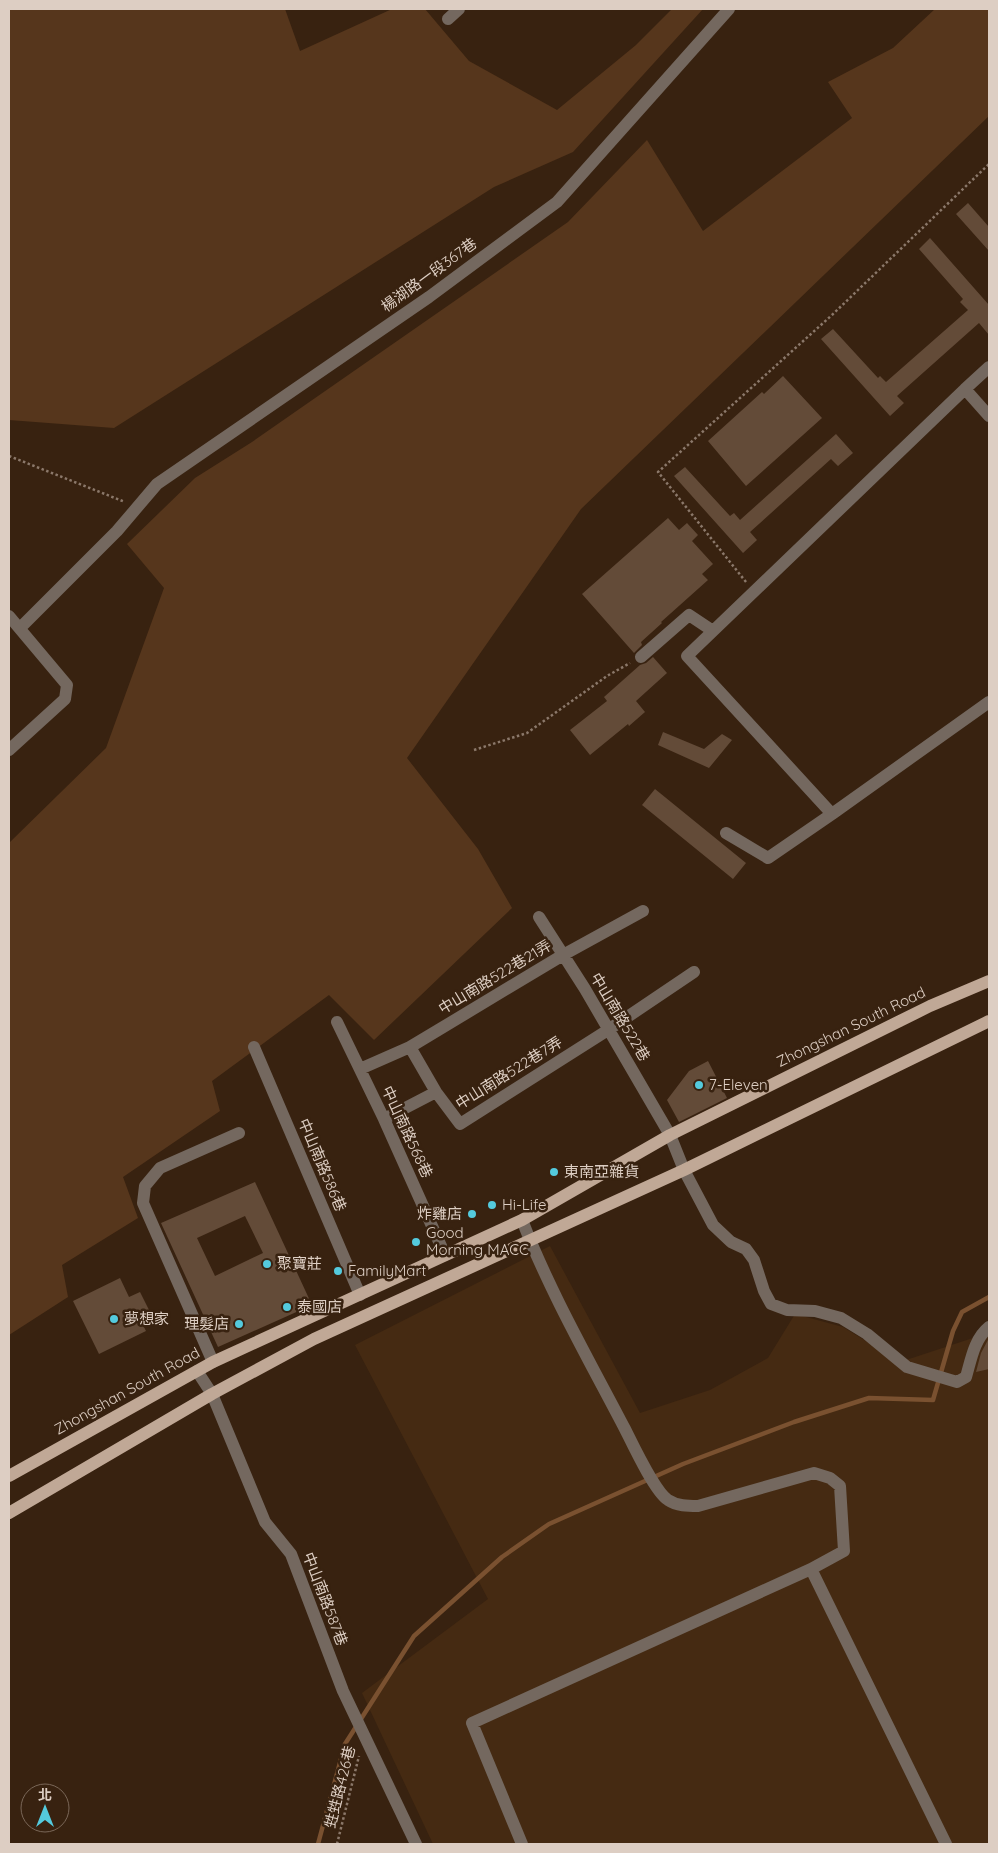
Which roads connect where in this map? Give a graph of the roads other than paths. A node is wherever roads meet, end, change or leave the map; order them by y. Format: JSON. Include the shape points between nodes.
{"nodes":[{"id":1,"x":459,"y":9,"type":"edge"},
{"id":2,"x":729,"y":9,"type":"edge"},
{"id":3,"x":448,"y":19,"type":"dead end"},
{"id":4,"x":989,"y":366,"type":"edge"},
{"id":5,"x":965,"y":389,"type":"junction"},
{"id":6,"x":989,"y":416,"type":"edge"},
{"id":7,"x":9,"y":616,"type":"edge"},
{"id":8,"x":20,"y":628,"type":"junction"},
{"id":9,"x":713,"y":631,"type":"junction"},
{"id":10,"x":641,"y":657,"type":"road end"},
{"id":11,"x":989,"y":702,"type":"edge"},
{"id":12,"x":9,"y":750,"type":"edge"},
{"id":13,"x":832,"y":814,"type":"junction"},
{"id":14,"x":726,"y":833,"type":"dead end"},
{"id":15,"x":643,"y":911,"type":"dead end"},
{"id":16,"x":539,"y":917,"type":"dead end"},
{"id":17,"x":563,"y":955,"type":"junction"},
{"id":18,"x":694,"y":972,"type":"dead end"},
{"id":19,"x":989,"y":981,"type":"edge"},
{"id":20,"x":989,"y":1021,"type":"edge"},
{"id":21,"x":337,"y":1022,"type":"dead end"},
{"id":22,"x":608,"y":1030,"type":"junction"},
{"id":23,"x":254,"y":1047,"type":"dead end"},
{"id":24,"x":410,"y":1047,"type":"junction"},
{"id":25,"x":360,"y":1069,"type":"junction"},
{"id":26,"x":436,"y":1092,"type":"junction"},
{"id":27,"x":384,"y":1118,"type":"junction"},
{"id":28,"x":239,"y":1133,"type":"dead end"},
{"id":29,"x":670,"y":1135,"type":"junction"},
{"id":30,"x":684,"y":1170,"type":"junction"},
{"id":31,"x":522,"y":1220,"type":"junction"},
{"id":32,"x":530,"y":1241,"type":"junction"},
{"id":33,"x":445,"y":1255,"type":"junction"},
{"id":34,"x":360,"y":1295,"type":"junction"},
{"id":35,"x":989,"y":1327,"type":"edge"},
{"id":36,"x":213,"y":1362,"type":"junction"},
{"id":37,"x":197,"y":1371,"type":"junction"},
{"id":38,"x":212,"y":1394,"type":"junction"},
{"id":39,"x":9,"y":1476,"type":"edge"},
{"id":40,"x":9,"y":1513,"type":"edge"},
{"id":41,"x":811,"y":1569,"type":"junction"},
{"id":42,"x":416,"y":1844,"type":"edge"},
{"id":43,"x":522,"y":1844,"type":"edge"},
{"id":44,"x":946,"y":1844,"type":"edge"}],
"edges":[{"from":1,"to":3,"type":"street"},
{"from":2,"to":8,"type":"street","name":"楊湖路一段367巷","via":[[557,202],[429,297],[157,484],[117,531]]},
{"from":4,"to":5,"type":"street"},
{"from":5,"to":6,"type":"street"},
{"from":5,"to":9,"type":"street"},
{"from":7,"to":8,"type":"street"},
{"from":8,"to":12,"type":"street","via":[[67,685],[64,699]]},
{"from":9,"to":10,"type":"street","via":[[688,615]]},
{"from":9,"to":13,"type":"street","via":[[687,656]]},
{"from":11,"to":13,"type":"street"},
{"from":13,"to":14,"type":"street","via":[[768,858]]},
{"from":15,"to":17,"type":"street","name":"中山南路522巷21弄"},
{"from":16,"to":17,"type":"street","name":"中山南路522巷"},
{"from":17,"to":22,"type":"street","name":"中山南路522巷"},
{"from":17,"to":24,"type":"street","name":"中山南路522巷21弄"},
{"from":18,"to":22,"type":"street"},
{"from":19,"to":29,"type":"main road","name":"Zhongshan South Road","via":[[930,1006]]},
{"from":20,"to":30,"type":"main road"},
{"from":21,"to":25,"type":"street","name":"中山南路568巷"},
{"from":22,"to":26,"type":"street","name":"中山南路522巷7弄","via":[[460,1124]]},
{"from":22,"to":29,"type":"street","name":"中山南路522巷"},
{"from":23,"to":34,"type":"street","name":"中山南路586巷"},
{"from":24,"to":25,"type":"street","name":"中山南路522巷21弄"},
{"from":24,"to":26,"type":"street"},
{"from":25,"to":27,"type":"street","name":"中山南路568巷"},
{"from":26,"to":27,"type":"street"},
{"from":27,"to":33,"type":"street","name":"中山南路568巷"},
{"from":28,"to":36,"type":"street","via":[[160,1168],[145,1186],[143,1202]]},
{"from":29,"to":30,"type":"street","name":"中山南路522巷"},
{"from":29,"to":31,"type":"main road","name":"Zhongshan South Road"},
{"from":30,"to":32,"type":"main road"},
{"from":30,"to":35,"type":"street","name":"中山南路522巷","via":[[714,1225],[731,1242],[746,1249],[754,1260],[771,1304],[787,1310],[842,1318],[907,1367],[957,1382],[966,1377],[977,1340]]},
{"from":31,"to":32,"type":"street"},
{"from":31,"to":33,"type":"main road","name":"Zhongshan South Road"},
{"from":32,"to":38,"type":"main road","via":[[314,1339]]},
{"from":32,"to":41,"type":"street","via":[[640,1459],[667,1500],[683,1506],[698,1506],[814,1474],[830,1478],[840,1486],[844,1551]]},
{"from":33,"to":34,"type":"main road","name":"Zhongshan South Road"},
{"from":34,"to":36,"type":"main road","name":"Zhongshan South Road"},
{"from":36,"to":37,"type":"main road","name":"Zhongshan South Road"},
{"from":37,"to":38,"type":"street","name":"中山南路587巷"},
{"from":37,"to":39,"type":"main road","name":"Zhongshan South Road"},
{"from":38,"to":40,"type":"main road"},
{"from":38,"to":42,"type":"street","name":"中山南路587巷","via":[[265,1522],[291,1554],[343,1691]]},
{"from":41,"to":43,"type":"street","via":[[472,1723]]},
{"from":41,"to":44,"type":"street"}]}
